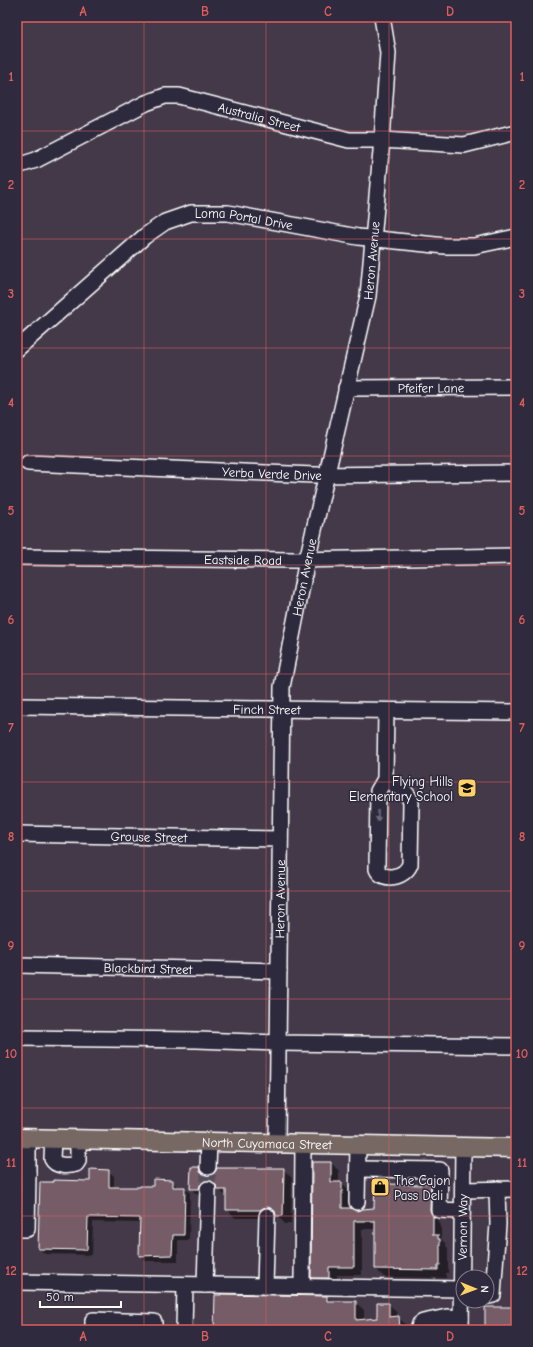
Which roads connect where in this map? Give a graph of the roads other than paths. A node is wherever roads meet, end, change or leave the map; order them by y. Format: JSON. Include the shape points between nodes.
{"nodes":[{"id":1,"x":382,"y":17,"type":"edge"},
{"id":2,"x":516,"y":132,"type":"edge"},
{"id":3,"x":382,"y":140,"type":"junction"},
{"id":4,"x":17,"y":166,"type":"edge"},
{"id":5,"x":516,"y":237,"type":"edge"},
{"id":6,"x":373,"y":239,"type":"junction"},
{"id":7,"x":17,"y":349,"type":"edge"},
{"id":8,"x":516,"y":386,"type":"edge"},
{"id":9,"x":346,"y":388,"type":"junction"},
{"id":10,"x":28,"y":463,"type":"dead end"},
{"id":11,"x":516,"y":473,"type":"edge"},
{"id":12,"x":326,"y":474,"type":"junction"},
{"id":13,"x":516,"y":556,"type":"edge"},
{"id":14,"x":17,"y":557,"type":"edge"},
{"id":15,"x":307,"y":560,"type":"junction"},
{"id":16,"x":17,"y":706,"type":"edge"},
{"id":17,"x":283,"y":710,"type":"junction"},
{"id":18,"x":386,"y":711,"type":"junction"},
{"id":19,"x":516,"y":712,"type":"edge"},
{"id":20,"x":385,"y":779,"type":"junction"},
{"id":21,"x":17,"y":834,"type":"edge"},
{"id":22,"x":280,"y":839,"type":"junction"},
{"id":23,"x":17,"y":965,"type":"edge"},
{"id":24,"x":279,"y":971,"type":"junction"},
{"id":25,"x":17,"y":1038,"type":"edge"},
{"id":26,"x":278,"y":1044,"type":"junction"},
{"id":27,"x":516,"y":1046,"type":"edge"},
{"id":28,"x":23,"y":1138,"type":"edge"},
{"id":29,"x":53,"y":1139,"type":"junction"},
{"id":30,"x":78,"y":1139,"type":"junction"},
{"id":31,"x":209,"y":1142,"type":"junction"},
{"id":32,"x":277,"y":1143,"type":"junction"},
{"id":33,"x":303,"y":1143,"type":"junction"},
{"id":34,"x":358,"y":1145,"type":"junction"},
{"id":35,"x":464,"y":1147,"type":"junction"},
{"id":36,"x":516,"y":1148,"type":"edge"},
{"id":37,"x":208,"y":1167,"type":"tunnel mouth"},
{"id":38,"x":358,"y":1169,"type":"junction"},
{"id":39,"x":22,"y":1172,"type":"edge"},
{"id":40,"x":208,"y":1189,"type":"tunnel mouth"},
{"id":41,"x":497,"y":1189,"type":"junction"},
{"id":42,"x":516,"y":1189,"type":"edge"},
{"id":43,"x":463,"y":1190,"type":"junction"},
{"id":44,"x":357,"y":1202,"type":"dead end"},
{"id":45,"x":462,"y":1211,"type":"junction"},
{"id":46,"x":267,"y":1216,"type":"dead end"},
{"id":47,"x":17,"y":1229,"type":"edge"},
{"id":48,"x":462,"y":1269,"type":"edge"},
{"id":49,"x":495,"y":1269,"type":"edge"},
{"id":50,"x":17,"y":1282,"type":"edge"},
{"id":51,"x":184,"y":1285,"type":"junction"},
{"id":52,"x":206,"y":1285,"type":"junction"},
{"id":53,"x":265,"y":1286,"type":"junction"},
{"id":54,"x":302,"y":1286,"type":"junction"},
{"id":55,"x":455,"y":1292,"type":"edge"},
{"id":56,"x":461,"y":1309,"type":"edge"},
{"id":57,"x":461,"y":1324,"type":"edge"},
{"id":58,"x":92,"y":1330,"type":"edge"},
{"id":59,"x":154,"y":1330,"type":"edge"},
{"id":60,"x":184,"y":1330,"type":"edge"},
{"id":61,"x":418,"y":1330,"type":"edge"}],
"edges":[{"from":1,"to":3,"type":"street","name":"Heron Avenue","via":[[388,53]]},
{"from":2,"to":3,"type":"street","name":"Australia Street","via":[[464,145]]},
{"from":3,"to":4,"type":"street","name":"Australia Street","via":[[349,140],[179,96],[165,96],[146,103],[36,160]]},
{"from":3,"to":6,"type":"street","name":"Heron Avenue"},
{"from":5,"to":6,"type":"street","name":"Loma Portal Drive","via":[[474,246],[445,246]]},
{"from":6,"to":7,"type":"street","name":"Loma Portal Drive","via":[[228,213],[191,213],[165,222],[144,236]]},
{"from":6,"to":9,"type":"street","name":"Heron Avenue","via":[[368,296]]},
{"from":8,"to":9,"type":"street","name":"Pfeifer Lane"},
{"from":9,"to":12,"type":"street","name":"Heron Avenue"},
{"from":10,"to":12,"type":"street","name":"Yerba Verde Drive"},
{"from":11,"to":12,"type":"street","name":"Yerba Verde Drive"},
{"from":12,"to":15,"type":"street","name":"Heron Avenue"},
{"from":13,"to":15,"type":"street","name":"Eastside Road"},
{"from":14,"to":15,"type":"street","name":"Eastside Road"},
{"from":15,"to":17,"type":"street","name":"Heron Avenue","via":[[282,686]]},
{"from":16,"to":17,"type":"street","name":"Finch Street"},
{"from":17,"to":18,"type":"street","name":"Finch Street"},
{"from":17,"to":22,"type":"street","name":"Heron Avenue"},
{"from":18,"to":19,"type":"street","name":"Finch Street"},
{"from":18,"to":20,"type":"street"},
{"from":20,"to":20,"type":"street","one_way":true,"via":[[378,791],[377,869],[385,876],[397,876],[407,871],[410,864],[411,803],[406,792]]},
{"from":21,"to":22,"type":"street","name":"Grouse Street"},
{"from":22,"to":24,"type":"street","name":"Heron Avenue"},
{"from":23,"to":24,"type":"street","name":"Blackbird Street"},
{"from":24,"to":26,"type":"street","name":"Heron Avenue"},
{"from":25,"to":26,"type":"street","via":[[196,1040]]},
{"from":26,"to":27,"type":"street"},
{"from":26,"to":32,"type":"street","name":"Heron Avenue"},
{"from":28,"to":29,"type":"main road","name":"North Cuyamaca Street"},
{"from":28,"to":39,"type":"street"},
{"from":29,"to":30,"type":"main road","name":"North Cuyamaca Street"},
{"from":29,"to":30,"type":"street","via":[[53,1162],[57,1165],[76,1164]]},
{"from":30,"to":31,"type":"main road","name":"North Cuyamaca Street"},
{"from":31,"to":32,"type":"main road","name":"North Cuyamaca Street"},
{"from":31,"to":37,"type":"street"},
{"from":32,"to":33,"type":"main road","name":"North Cuyamaca Street"},
{"from":33,"to":34,"type":"main road","name":"North Cuyamaca Street"},
{"from":33,"to":54,"type":"street"},
{"from":34,"to":35,"type":"main road","name":"North Cuyamaca Street"},
{"from":34,"to":38,"type":"street"},
{"from":35,"to":36,"type":"main road","name":"North Cuyamaca Street"},
{"from":35,"to":43,"type":"street","name":"Vernon Way"},
{"from":38,"to":44,"type":"street"},
{"from":38,"to":45,"type":"street","via":[[440,1170],[439,1210]]},
{"from":39,"to":47,"type":"street","via":[[27,1229]]},
{"from":40,"to":52,"type":"street"},
{"from":41,"to":42,"type":"street"},
{"from":41,"to":43,"type":"street"},
{"from":41,"to":49,"type":"street"},
{"from":43,"to":45,"type":"street","name":"Vernon Way"},
{"from":45,"to":48,"type":"street","name":"Vernon Way"},
{"from":46,"to":53,"type":"street"},
{"from":50,"to":51,"type":"street"},
{"from":51,"to":52,"type":"street"},
{"from":51,"to":60,"type":"street"},
{"from":52,"to":53,"type":"street"},
{"from":53,"to":54,"type":"street"},
{"from":54,"to":55,"type":"street"},
{"from":56,"to":57,"type":"street","name":"Vernon Way"},
{"from":57,"to":61,"type":"street","via":[[447,1317],[423,1322]]},
{"from":58,"to":59,"type":"street","via":[[93,1320],[154,1322]]}]}
